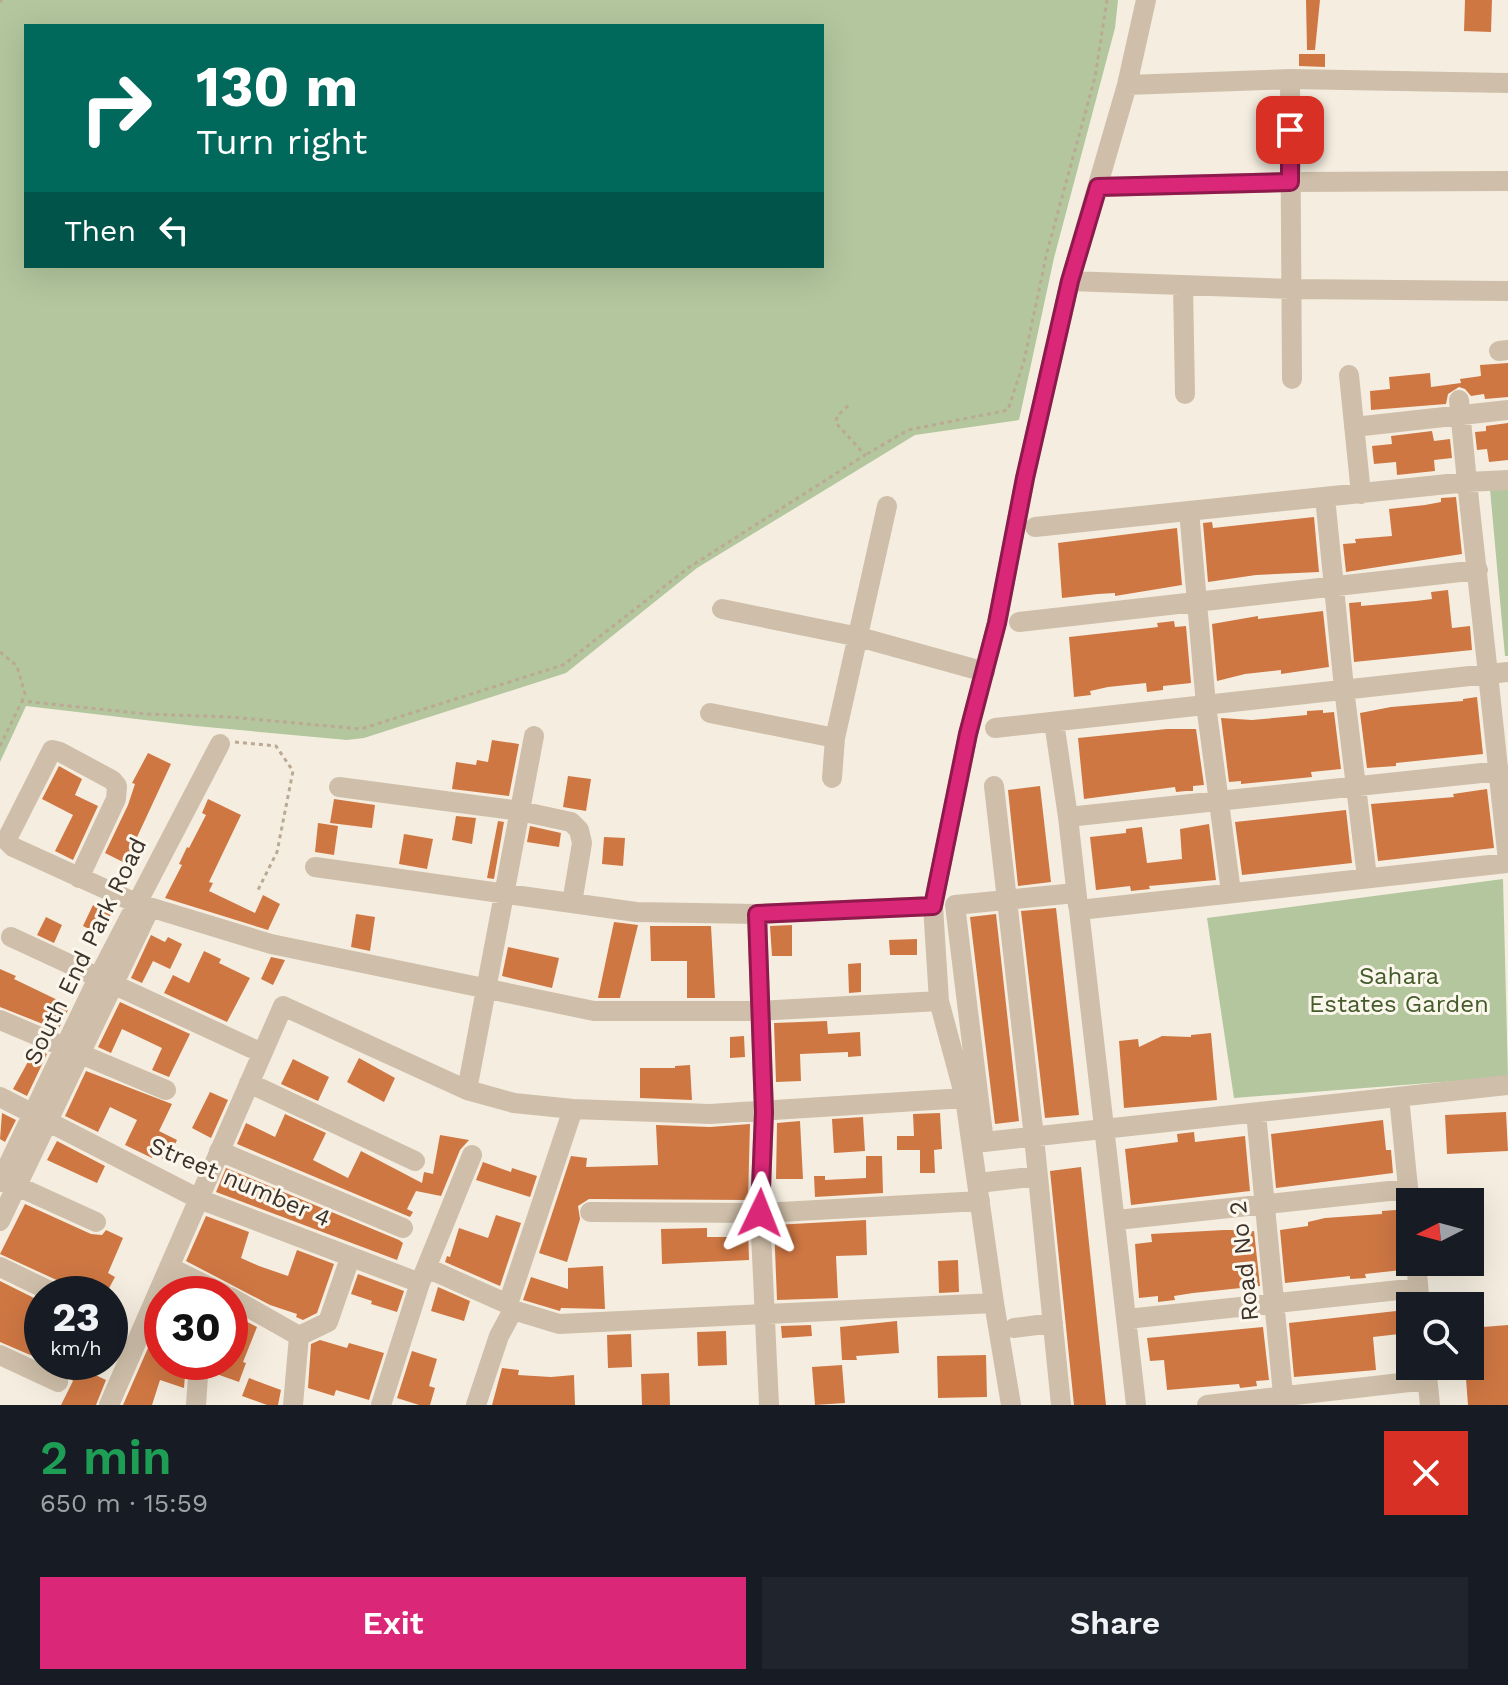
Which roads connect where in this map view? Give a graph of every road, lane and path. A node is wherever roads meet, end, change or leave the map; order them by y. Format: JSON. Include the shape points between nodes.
{"nodes":[{"id":1,"x":1107,"y":0,"type":"edge"},
{"id":2,"x":1146,"y":0,"type":"edge"},
{"id":3,"x":1290,"y":79,"type":"junction"},
{"id":4,"x":1508,"y":83,"type":"edge"},
{"id":5,"x":1127,"y":85,"type":"junction"},
{"id":6,"x":1508,"y":181,"type":"edge"},
{"id":7,"x":1290,"y":182,"type":"junction"},
{"id":8,"x":1098,"y":187,"type":"junction"},
{"id":9,"x":1070,"y":281,"type":"junction"},
{"id":10,"x":1183,"y":285,"type":"junction"},
{"id":11,"x":1292,"y":289,"type":"junction"},
{"id":12,"x":1508,"y":291,"type":"edge"},
{"id":13,"x":1349,"y":375,"type":"dead end"},
{"id":14,"x":1292,"y":379,"type":"dead end"},
{"id":15,"x":1185,"y":394,"type":"dead end"},
{"id":16,"x":851,"y":403,"type":"dead end"},
{"id":17,"x":1460,"y":408,"type":"junction"},
{"id":18,"x":1508,"y":410,"type":"edge"},
{"id":19,"x":1354,"y":427,"type":"junction"},
{"id":20,"x":865,"y":455,"type":"junction"},
{"id":21,"x":1508,"y":480,"type":"edge"},
{"id":22,"x":1467,"y":482,"type":"junction"},
{"id":23,"x":1361,"y":494,"type":"junction"},
{"id":24,"x":1325,"y":497,"type":"junction"},
{"id":25,"x":887,"y":506,"type":"dead end"},
{"id":26,"x":1189,"y":511,"type":"junction"},
{"id":27,"x":1035,"y":527,"type":"dead end"},
{"id":28,"x":1478,"y":570,"type":"junction"},
{"id":29,"x":1334,"y":585,"type":"junction"},
{"id":30,"x":1198,"y":601,"type":"junction"},
{"id":31,"x":722,"y":609,"type":"dead end"},
{"id":32,"x":1019,"y":622,"type":"dead end"},
{"id":33,"x":859,"y":637,"type":"junction"},
{"id":34,"x":0,"y":652,"type":"edge"},
{"id":35,"x":985,"y":672,"type":"junction"},
{"id":36,"x":1498,"y":673,"type":"edge"},
{"id":37,"x":1344,"y":688,"type":"junction"},
{"id":38,"x":22,"y":701,"type":"junction"},
{"id":39,"x":1206,"y":705,"type":"junction"},
{"id":40,"x":710,"y":713,"type":"dead end"},
{"id":41,"x":1054,"y":722,"type":"junction"},
{"id":42,"x":995,"y":728,"type":"dead end"},
{"id":43,"x":534,"y":736,"type":"dead end"},
{"id":44,"x":835,"y":738,"type":"junction"},
{"id":45,"x":220,"y":744,"type":"joint"},
{"id":46,"x":0,"y":746,"type":"edge"},
{"id":47,"x":1500,"y":771,"type":"junction"},
{"id":48,"x":832,"y":778,"type":"dead end"},
{"id":49,"x":1357,"y":785,"type":"junction"},
{"id":50,"x":994,"y":786,"type":"dead end"},
{"id":51,"x":339,"y":787,"type":"dead end"},
{"id":52,"x":1218,"y":800,"type":"junction"},
{"id":53,"x":520,"y":811,"type":"junction"},
{"id":54,"x":1068,"y":817,"type":"junction"},
{"id":55,"x":1508,"y":862,"type":"edge"},
{"id":56,"x":315,"y":867,"type":"dead end"},
{"id":57,"x":1367,"y":877,"type":"junction"},
{"id":58,"x":79,"y":878,"type":"junction"},
{"id":59,"x":258,"y":890,"type":"dead end"},
{"id":60,"x":1231,"y":892,"type":"junction"},
{"id":61,"x":506,"y":894,"type":"junction"},
{"id":62,"x":1008,"y":901,"type":"junction"},
{"id":63,"x":1077,"y":902,"type":"junction"},
{"id":64,"x":572,"y":903,"type":"junction"},
{"id":65,"x":143,"y":906,"type":"junction"},
{"id":66,"x":933,"y":906,"type":"junction"},
{"id":67,"x":757,"y":914,"type":"junction"},
{"id":68,"x":11,"y":937,"type":"dead end"},
{"id":69,"x":106,"y":982,"type":"junction"},
{"id":70,"x":487,"y":987,"type":"junction"},
{"id":71,"x":939,"y":1001,"type":"junction"},
{"id":72,"x":759,"y":1011,"type":"junction"},
{"id":73,"x":0,"y":1020,"type":"edge"},
{"id":74,"x":72,"y":1051,"type":"junction"},
{"id":75,"x":262,"y":1053,"type":"junction"},
{"id":76,"x":249,"y":1083,"type":"junction"},
{"id":77,"x":1508,"y":1085,"type":"edge"},
{"id":78,"x":166,"y":1090,"type":"dead end"},
{"id":79,"x":467,"y":1090,"type":"junction"},
{"id":80,"x":0,"y":1097,"type":"edge"},
{"id":81,"x":1399,"y":1097,"type":"junction"},
{"id":82,"x":965,"y":1098,"type":"junction"},
{"id":83,"x":573,"y":1109,"type":"junction"},
{"id":84,"x":764,"y":1112,"type":"junction"},
{"id":85,"x":1256,"y":1113,"type":"junction"},
{"id":86,"x":41,"y":1118,"type":"junction"},
{"id":87,"x":1103,"y":1130,"type":"junction"},
{"id":88,"x":1034,"y":1137,"type":"junction"},
{"id":89,"x":219,"y":1151,"type":"junction"},
{"id":90,"x":472,"y":1155,"type":"dead end"},
{"id":91,"x":415,"y":1161,"type":"dead end"},
{"id":92,"x":1038,"y":1176,"type":"junction"},
{"id":93,"x":4,"y":1181,"type":"edge"},
{"id":94,"x":1408,"y":1188,"type":"edge"},
{"id":95,"x":984,"y":1191,"type":"junction"},
{"id":96,"x":199,"y":1199,"type":"junction"},
{"id":97,"x":1396,"y":1199,"type":"edge"},
{"id":98,"x":1265,"y":1204,"type":"junction"},
{"id":99,"x":590,"y":1212,"type":"dead end"},
{"id":100,"x":760,"y":1213,"type":"junction"},
{"id":101,"x":1117,"y":1220,"type":"junction"},
{"id":102,"x":0,"y":1221,"type":"edge"},
{"id":103,"x":96,"y":1222,"type":"dead end"},
{"id":104,"x":403,"y":1228,"type":"dead end"},
{"id":105,"x":350,"y":1258,"type":"junction"},
{"id":106,"x":0,"y":1267,"type":"edge"},
{"id":107,"x":169,"y":1267,"type":"junction"},
{"id":108,"x":424,"y":1275,"type":"junction"},
{"id":109,"x":187,"y":1276,"type":"edge"},
{"id":110,"x":24,"y":1279,"type":"edge"},
{"id":111,"x":1396,"y":1298,"type":"edge"},
{"id":112,"x":994,"y":1303,"type":"junction"},
{"id":113,"x":1274,"y":1303,"type":"junction"},
{"id":114,"x":248,"y":1307,"type":"edge"},
{"id":115,"x":511,"y":1307,"type":"junction"},
{"id":116,"x":766,"y":1315,"type":"junction"},
{"id":117,"x":1127,"y":1319,"type":"junction"},
{"id":118,"x":1053,"y":1323,"type":"junction"},
{"id":119,"x":1014,"y":1328,"type":"dead end"},
{"id":120,"x":299,"y":1336,"type":"junction"},
{"id":121,"x":0,"y":1355,"type":"edge"},
{"id":122,"x":1396,"y":1379,"type":"edge"},
{"id":123,"x":198,"y":1380,"type":"edge"},
{"id":124,"x":1428,"y":1380,"type":"edge"},
{"id":125,"x":58,"y":1382,"type":"dead end"},
{"id":126,"x":1284,"y":1401,"type":"edge"},
{"id":127,"x":109,"y":1405,"type":"edge"},
{"id":128,"x":196,"y":1405,"type":"edge"},
{"id":129,"x":293,"y":1405,"type":"edge"},
{"id":130,"x":381,"y":1405,"type":"edge"},
{"id":131,"x":476,"y":1405,"type":"edge"},
{"id":132,"x":769,"y":1405,"type":"edge"},
{"id":133,"x":1011,"y":1405,"type":"edge"},
{"id":134,"x":1061,"y":1405,"type":"edge"},
{"id":135,"x":1136,"y":1405,"type":"edge"},
{"id":136,"x":1207,"y":1405,"type":"edge"},
{"id":137,"x":1430,"y":1405,"type":"edge"}],
"edges":[{"from":1,"to":20,"type":"path","via":[[1095,77],[1008,410],[908,430]]},
{"from":2,"to":5,"type":"street"},
{"from":3,"to":4,"type":"street"},
{"from":3,"to":5,"type":"street"},
{"from":3,"to":7,"type":"street"},
{"from":5,"to":8,"type":"street"},
{"from":6,"to":7,"type":"street"},
{"from":7,"to":8,"type":"street"},
{"from":7,"to":11,"type":"street"},
{"from":8,"to":9,"type":"street"},
{"from":9,"to":10,"type":"street"},
{"from":9,"to":35,"type":"street"},
{"from":10,"to":11,"type":"street"},
{"from":10,"to":15,"type":"street"},
{"from":11,"to":12,"type":"street"},
{"from":11,"to":14,"type":"street"},
{"from":13,"to":19,"type":"street"},
{"from":16,"to":20,"type":"path","via":[[836,423]]},
{"from":17,"to":18,"type":"street"},
{"from":17,"to":19,"type":"street"},
{"from":17,"to":22,"type":"street"},
{"from":19,"to":23,"type":"street"},
{"from":20,"to":38,"type":"path","via":[[688,568],[563,665],[361,729]]},
{"from":21,"to":22,"type":"street"},
{"from":22,"to":23,"type":"street"},
{"from":22,"to":28,"type":"street"},
{"from":23,"to":24,"type":"street"},
{"from":24,"to":26,"type":"street"},
{"from":24,"to":29,"type":"street"},
{"from":25,"to":33,"type":"street"},
{"from":26,"to":27,"type":"street"},
{"from":26,"to":30,"type":"street"},
{"from":28,"to":29,"type":"street"},
{"from":28,"to":36,"type":"street"},
{"from":29,"to":30,"type":"street"},
{"from":29,"to":37,"type":"street"},
{"from":30,"to":32,"type":"street"},
{"from":30,"to":39,"type":"street"},
{"from":31,"to":33,"type":"street"},
{"from":33,"to":35,"type":"street"},
{"from":33,"to":44,"type":"street"},
{"from":34,"to":38,"type":"path","via":[[17,666]]},
{"from":35,"to":66,"type":"street"},
{"from":36,"to":37,"type":"street"},
{"from":36,"to":47,"type":"street"},
{"from":37,"to":39,"type":"street"},
{"from":37,"to":49,"type":"street"},
{"from":38,"to":46,"type":"path"},
{"from":39,"to":41,"type":"street"},
{"from":39,"to":52,"type":"street"},
{"from":40,"to":44,"type":"street"},
{"from":41,"to":42,"type":"street"},
{"from":41,"to":54,"type":"street"},
{"from":43,"to":53,"type":"street"},
{"from":44,"to":48,"type":"street"},
{"from":45,"to":59,"type":"path","via":[[276,746],[293,771],[277,852]]},
{"from":45,"to":65,"type":"street","name":"South End Park Road"},
{"from":47,"to":49,"type":"street"},
{"from":47,"to":55,"type":"street"},
{"from":49,"to":52,"type":"street"},
{"from":49,"to":57,"type":"street"},
{"from":50,"to":62,"type":"street"},
{"from":51,"to":53,"type":"street"},
{"from":52,"to":54,"type":"street"},
{"from":52,"to":60,"type":"street"},
{"from":53,"to":61,"type":"street"},
{"from":53,"to":64,"type":"street","via":[[571,822],[579,830],[582,843]]},
{"from":54,"to":63,"type":"street"},
{"from":55,"to":57,"type":"street"},
{"from":56,"to":61,"type":"street"},
{"from":57,"to":60,"type":"street"},
{"from":58,"to":58,"type":"street","via":[[8,842],[52,750],[117,786],[116,799]]},
{"from":58,"to":65,"type":"street"},
{"from":60,"to":63,"type":"street"},
{"from":61,"to":64,"type":"street"},
{"from":61,"to":70,"type":"street"},
{"from":62,"to":63,"type":"street"},
{"from":62,"to":88,"type":"street"},
{"from":62,"to":88,"type":"street","via":[[955,905],[984,1142]]},
{"from":63,"to":87,"type":"street"},
{"from":64,"to":67,"type":"street","via":[[636,912]]},
{"from":65,"to":69,"type":"street","name":"South End Park Road"},
{"from":65,"to":70,"type":"street","via":[[271,944]]},
{"from":66,"to":67,"type":"street"},
{"from":66,"to":71,"type":"street"},
{"from":67,"to":72,"type":"street"},
{"from":68,"to":69,"type":"street"},
{"from":69,"to":74,"type":"street","name":"South End Park Road"},
{"from":69,"to":75,"type":"street"},
{"from":70,"to":72,"type":"street","via":[[594,1011]]},
{"from":70,"to":79,"type":"street"},
{"from":71,"to":72,"type":"street"},
{"from":71,"to":82,"type":"street"},
{"from":72,"to":84,"type":"street"},
{"from":73,"to":74,"type":"street"},
{"from":74,"to":78,"type":"street"},
{"from":74,"to":86,"type":"street","name":"South End Park Road"},
{"from":75,"to":76,"type":"street"},
{"from":75,"to":79,"type":"street","via":[[283,1006]]},
{"from":76,"to":89,"type":"street"},
{"from":76,"to":91,"type":"street"},
{"from":77,"to":81,"type":"street"},
{"from":79,"to":83,"type":"street","via":[[514,1103]]},
{"from":80,"to":86,"type":"street","name":"Street number 4"},
{"from":81,"to":85,"type":"street"},
{"from":81,"to":94,"type":"street"},
{"from":82,"to":84,"type":"street"},
{"from":82,"to":95,"type":"street"},
{"from":83,"to":84,"type":"street"},
{"from":83,"to":115,"type":"street"},
{"from":84,"to":100,"type":"street"},
{"from":85,"to":87,"type":"street"},
{"from":85,"to":98,"type":"street","name":"Road No 2"},
{"from":86,"to":93,"type":"street","name":"South End Park Road"},
{"from":86,"to":96,"type":"street","name":"Street number 4"},
{"from":87,"to":88,"type":"street"},
{"from":87,"to":101,"type":"street"},
{"from":88,"to":92,"type":"street"},
{"from":89,"to":96,"type":"street"},
{"from":89,"to":104,"type":"street"},
{"from":90,"to":108,"type":"street"},
{"from":92,"to":95,"type":"street"},
{"from":92,"to":118,"type":"street"},
{"from":93,"to":102,"type":"street","name":"South End Park Road"},
{"from":93,"to":103,"type":"street"},
{"from":95,"to":100,"type":"street"},
{"from":95,"to":112,"type":"street"},
{"from":96,"to":105,"type":"street","name":"Street number 4"},
{"from":96,"to":107,"type":"street"},
{"from":97,"to":98,"type":"street"},
{"from":98,"to":101,"type":"street"},
{"from":98,"to":113,"type":"street","name":"Road No 2"},
{"from":99,"to":100,"type":"street"},
{"from":100,"to":116,"type":"street"},
{"from":101,"to":117,"type":"street"},
{"from":105,"to":108,"type":"street","name":"Street number 4"},
{"from":105,"to":120,"type":"street","via":[[328,1322]]},
{"from":106,"to":110,"type":"street"},
{"from":107,"to":109,"type":"street"},
{"from":107,"to":127,"type":"street"},
{"from":108,"to":115,"type":"street","name":"Street number 4"},
{"from":108,"to":130,"type":"street"},
{"from":111,"to":113,"type":"street"},
{"from":112,"to":116,"type":"street","name":"Street number 4"},
{"from":112,"to":133,"type":"street"},
{"from":113,"to":117,"type":"street"},
{"from":113,"to":126,"type":"street","name":"Road No 2"},
{"from":114,"to":120,"type":"street"},
{"from":115,"to":116,"type":"street","name":"Street number 4","via":[[559,1324]]},
{"from":115,"to":131,"type":"street"},
{"from":116,"to":132,"type":"street"},
{"from":117,"to":135,"type":"street"},
{"from":118,"to":119,"type":"street"},
{"from":118,"to":134,"type":"street"},
{"from":120,"to":129,"type":"street"},
{"from":121,"to":125,"type":"street"},
{"from":122,"to":126,"type":"street"},
{"from":123,"to":128,"type":"street"},
{"from":124,"to":137,"type":"street"},
{"from":126,"to":136,"type":"street"}]}
